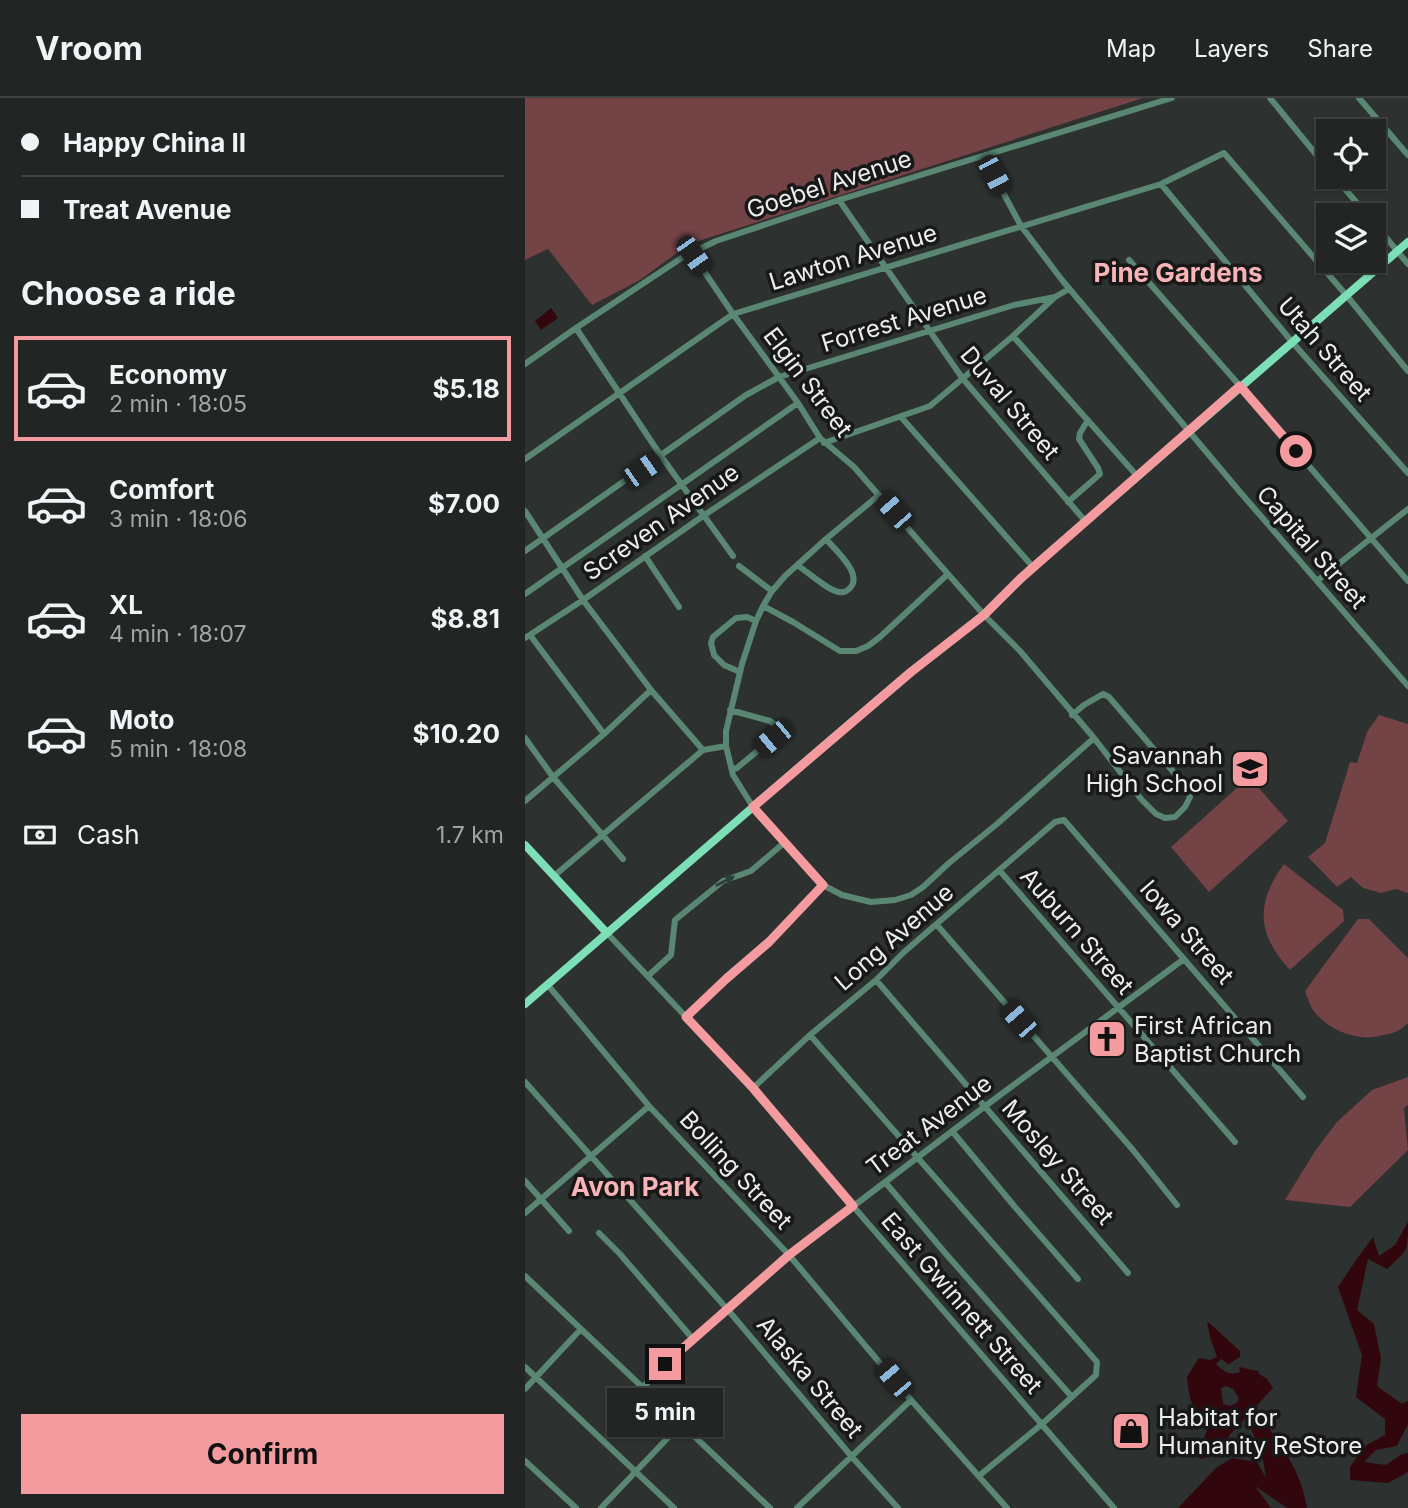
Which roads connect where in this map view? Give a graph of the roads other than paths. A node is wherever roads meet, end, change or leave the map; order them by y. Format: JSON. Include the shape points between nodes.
{"nodes":[{"id":1,"x":1172,"y":98,"type":"edge"},
{"id":2,"x":1270,"y":98,"type":"edge"},
{"id":3,"x":1359,"y":98,"type":"edge"},
{"id":4,"x":1316,"y":154,"type":"edge"},
{"id":5,"x":1408,"y":155,"type":"edge"},
{"id":6,"x":984,"y":157,"type":"junction"},
{"id":7,"x":1161,"y":184,"type":"junction"},
{"id":8,"x":1345,"y":189,"type":"edge"},
{"id":9,"x":839,"y":200,"type":"junction"},
{"id":10,"x":1357,"y":203,"type":"edge"},
{"id":11,"x":1021,"y":226,"type":"junction"},
{"id":12,"x":1386,"y":238,"type":"edge"},
{"id":13,"x":1408,"y":242,"type":"edge"},
{"id":14,"x":1397,"y":251,"type":"junction"},
{"id":15,"x":691,"y":252,"type":"junction"},
{"id":16,"x":1129,"y":260,"type":"dead end"},
{"id":17,"x":1408,"y":264,"type":"edge"},
{"id":18,"x":885,"y":268,"type":"junction"},
{"id":19,"x":1069,"y":289,"type":"junction"},
{"id":20,"x":1347,"y":296,"type":"junction"},
{"id":21,"x":1055,"y":297,"type":"junction"},
{"id":22,"x":733,"y":314,"type":"junction"},
{"id":23,"x":576,"y":328,"type":"junction"},
{"id":24,"x":929,"y":331,"type":"junction"},
{"id":25,"x":1013,"y":336,"type":"junction"},
{"id":26,"x":1293,"y":343,"type":"junction"},
{"id":27,"x":525,"y":364,"type":"edge"},
{"id":28,"x":1408,"y":371,"type":"edge"},
{"id":29,"x":779,"y":377,"type":"junction"},
{"id":30,"x":963,"y":379,"type":"junction"},
{"id":31,"x":1240,"y":386,"type":"junction"},
{"id":32,"x":621,"y":394,"type":"junction"},
{"id":33,"x":798,"y":403,"type":"junction"},
{"id":34,"x":901,"y":417,"type":"junction"},
{"id":35,"x":1088,"y":420,"type":"junction"},
{"id":36,"x":1189,"y":432,"type":"junction"},
{"id":37,"x":822,"y":441,"type":"junction"},
{"id":38,"x":661,"y":456,"type":"junction"},
{"id":39,"x":525,"y":459,"type":"edge"},
{"id":40,"x":1408,"y":472,"type":"edge"},
{"id":41,"x":1138,"y":477,"type":"junction"},
{"id":42,"x":681,"y":485,"type":"junction"},
{"id":43,"x":879,"y":495,"type":"junction"},
{"id":44,"x":1068,"y":502,"type":"junction"},
{"id":45,"x":1408,"y":509,"type":"edge"},
{"id":46,"x":525,"y":511,"type":"edge"},
{"id":47,"x":703,"y":516,"type":"junction"},
{"id":48,"x":1086,"y":522,"type":"junction"},
{"id":49,"x":542,"y":538,"type":"junction"},
{"id":50,"x":1371,"y":538,"type":"junction"},
{"id":51,"x":826,"y":539,"type":"junction"},
{"id":52,"x":525,"y":551,"type":"edge"},
{"id":53,"x":645,"y":556,"type":"junction"},
{"id":54,"x":733,"y":556,"type":"dead end"},
{"id":55,"x":797,"y":565,"type":"junction"},
{"id":56,"x":739,"y":566,"type":"dead end"},
{"id":57,"x":1033,"y":567,"type":"junction"},
{"id":58,"x":562,"y":568,"type":"junction"},
{"id":59,"x":948,"y":574,"type":"junction"},
{"id":60,"x":1317,"y":581,"type":"junction"},
{"id":61,"x":1408,"y":581,"type":"edge"},
{"id":62,"x":772,"y":591,"type":"junction"},
{"id":63,"x":525,"y":594,"type":"edge"},
{"id":64,"x":583,"y":600,"type":"junction"},
{"id":65,"x":763,"y":606,"type":"junction"},
{"id":66,"x":678,"y":607,"type":"dead end"},
{"id":67,"x":984,"y":615,"type":"junction"},
{"id":68,"x":757,"y":621,"type":"junction"},
{"id":69,"x":527,"y":637,"type":"edge"},
{"id":70,"x":740,"y":672,"type":"junction"},
{"id":71,"x":1408,"y":686,"type":"edge"},
{"id":72,"x":651,"y":690,"type":"junction"},
{"id":73,"x":730,"y":710,"type":"junction"},
{"id":74,"x":1072,"y":715,"type":"junction"},
{"id":75,"x":604,"y":734,"type":"junction"},
{"id":76,"x":525,"y":738,"type":"edge"},
{"id":77,"x":1094,"y":738,"type":"junction"},
{"id":78,"x":726,"y":746,"type":"junction"},
{"id":79,"x":703,"y":750,"type":"junction"},
{"id":80,"x":732,"y":769,"type":"junction"},
{"id":81,"x":553,"y":778,"type":"junction"},
{"id":82,"x":525,"y":801,"type":"edge"},
{"id":83,"x":753,"y":807,"type":"junction"},
{"id":84,"x":1063,"y":820,"type":"joint"},
{"id":85,"x":602,"y":835,"type":"junction"},
{"id":86,"x":785,"y":842,"type":"junction"},
{"id":87,"x":525,"y":845,"type":"edge"},
{"id":88,"x":623,"y":859,"type":"dead end"},
{"id":89,"x":1000,"y":871,"type":"junction"},
{"id":90,"x":554,"y":876,"type":"junction"},
{"id":91,"x":823,"y":885,"type":"junction"},
{"id":92,"x":937,"y":925,"type":"junction"},
{"id":93,"x":606,"y":932,"type":"junction"},
{"id":94,"x":1184,"y":959,"type":"junction"},
{"id":95,"x":648,"y":976,"type":"junction"},
{"id":96,"x":876,"y":980,"type":"junction"},
{"id":97,"x":547,"y":984,"type":"junction"},
{"id":98,"x":526,"y":1000,"type":"edge"},
{"id":99,"x":1118,"y":1008,"type":"junction"},
{"id":100,"x":686,"y":1017,"type":"junction"},
{"id":101,"x":810,"y":1035,"type":"junction"},
{"id":102,"x":1051,"y":1058,"type":"junction"},
{"id":103,"x":525,"y":1082,"type":"edge"},
{"id":104,"x":753,"y":1088,"type":"junction"},
{"id":105,"x":1303,"y":1097,"type":"dead end"},
{"id":106,"x":649,"y":1105,"type":"junction"},
{"id":107,"x":984,"y":1107,"type":"junction"},
{"id":108,"x":952,"y":1131,"type":"junction"},
{"id":109,"x":1235,"y":1142,"type":"dead end"},
{"id":110,"x":591,"y":1156,"type":"junction"},
{"id":111,"x":918,"y":1157,"type":"junction"},
{"id":112,"x":525,"y":1181,"type":"edge"},
{"id":113,"x":885,"y":1182,"type":"junction"},
{"id":114,"x":541,"y":1199,"type":"junction"},
{"id":115,"x":1177,"y":1205,"type":"dead end"},
{"id":116,"x":853,"y":1206,"type":"junction"},
{"id":117,"x":525,"y":1213,"type":"edge"},
{"id":118,"x":569,"y":1231,"type":"dead end"},
{"id":119,"x":599,"y":1233,"type":"dead end"},
{"id":120,"x":789,"y":1255,"type":"junction"},
{"id":121,"x":1128,"y":1273,"type":"dead end"},
{"id":122,"x":525,"y":1276,"type":"edge"},
{"id":123,"x":1079,"y":1279,"type":"dead end"},
{"id":124,"x":728,"y":1310,"type":"junction"},
{"id":125,"x":581,"y":1329,"type":"junction"},
{"id":126,"x":693,"y":1339,"type":"junction"},
{"id":127,"x":525,"y":1367,"type":"edge"},
{"id":128,"x":536,"y":1377,"type":"junction"},
{"id":129,"x":643,"y":1387,"type":"junction"},
{"id":130,"x":525,"y":1389,"type":"edge"},
{"id":131,"x":1072,"y":1396,"type":"junction"},
{"id":132,"x":911,"y":1400,"type":"junction"},
{"id":133,"x":681,"y":1424,"type":"junction"},
{"id":134,"x":1042,"y":1424,"type":"junction"},
{"id":135,"x":852,"y":1457,"type":"junction"},
{"id":136,"x":525,"y":1461,"type":"edge"},
{"id":137,"x":635,"y":1471,"type":"junction"},
{"id":138,"x":979,"y":1475,"type":"junction"},
{"id":139,"x":576,"y":1508,"type":"edge"},
{"id":140,"x":601,"y":1508,"type":"edge"},
{"id":141,"x":674,"y":1508,"type":"edge"},
{"id":142,"x":770,"y":1508,"type":"edge"},
{"id":143,"x":797,"y":1508,"type":"edge"},
{"id":144,"x":898,"y":1508,"type":"edge"},
{"id":145,"x":1007,"y":1508,"type":"edge"},
{"id":146,"x":1114,"y":1508,"type":"edge"}],
"edges":[{"from":1,"to":6,"type":"street","name":"Goebel Avenue"},
{"from":2,"to":4,"type":"street"},
{"from":3,"to":5,"type":"street"},
{"from":6,"to":9,"type":"street","name":"Goebel Avenue"},
{"from":6,"to":11,"type":"street","name":"Capital Street"},
{"from":7,"to":11,"type":"street","name":"Lawton Avenue"},
{"from":7,"to":20,"type":"street","name":"Lawton Avenue","via":[[1224,153]]},
{"from":7,"to":26,"type":"street","name":"Utah Street"},
{"from":8,"to":10,"type":"street"},
{"from":9,"to":15,"type":"street","name":"Goebel Avenue"},
{"from":9,"to":18,"type":"street","name":"Duval Street"},
{"from":11,"to":18,"type":"street","name":"Lawton Avenue"},
{"from":11,"to":19,"type":"street","name":"Capital Street"},
{"from":12,"to":14,"type":"street"},
{"from":13,"to":14,"type":"main road"},
{"from":14,"to":17,"type":"street"},
{"from":14,"to":20,"type":"main road"},
{"from":15,"to":22,"type":"street","name":"Elgin Street"},
{"from":15,"to":23,"type":"street","name":"Goebel Avenue"},
{"from":16,"to":31,"type":"street"},
{"from":18,"to":22,"type":"street","name":"Lawton Avenue"},
{"from":18,"to":24,"type":"street","name":"Duval Street"},
{"from":19,"to":21,"type":"street","name":"Screven Avenue"},
{"from":19,"to":36,"type":"street","name":"Capital Street"},
{"from":20,"to":26,"type":"main road"},
{"from":20,"to":28,"type":"street"},
{"from":21,"to":24,"type":"street","name":"Forrest Avenue"},
{"from":21,"to":25,"type":"street","name":"Screven Avenue"},
{"from":22,"to":29,"type":"street","name":"Elgin Street"},
{"from":22,"to":32,"type":"street","name":"Lawton Avenue"},
{"from":23,"to":27,"type":"street","name":"Goebel Avenue"},
{"from":23,"to":32,"type":"street"},
{"from":24,"to":29,"type":"street","name":"Forrest Avenue"},
{"from":24,"to":30,"type":"street","name":"Duval Street"},
{"from":25,"to":30,"type":"street","name":"Screven Avenue"},
{"from":25,"to":35,"type":"street"},
{"from":26,"to":31,"type":"main road"},
{"from":26,"to":40,"type":"street","name":"Utah Street"},
{"from":29,"to":33,"type":"street","name":"Elgin Street"},
{"from":29,"to":38,"type":"street","name":"Forrest Avenue"},
{"from":30,"to":34,"type":"street","name":"Screven Avenue","via":[[930,406]]},
{"from":30,"to":44,"type":"street","name":"Duval Street"},
{"from":31,"to":36,"type":"main road"},
{"from":31,"to":50,"type":"street"},
{"from":32,"to":38,"type":"street"},
{"from":32,"to":39,"type":"street","name":"Lawton Avenue"},
{"from":33,"to":37,"type":"street","name":"Elgin Street"},
{"from":33,"to":42,"type":"street"},
{"from":34,"to":37,"type":"street","name":"Screven Avenue"},
{"from":34,"to":57,"type":"street"},
{"from":35,"to":41,"type":"street"},
{"from":35,"to":44,"type":"street","via":[[1079,439],[1100,474]]},
{"from":36,"to":41,"type":"main road"},
{"from":36,"to":60,"type":"street","name":"Capital Street"},
{"from":37,"to":43,"type":"street","name":"Elgin Street"},
{"from":37,"to":47,"type":"street","name":"Screven Avenue"},
{"from":38,"to":42,"type":"street"},
{"from":38,"to":49,"type":"street","name":"Forrest Avenue"},
{"from":41,"to":48,"type":"main road"},
{"from":42,"to":47,"type":"street"},
{"from":42,"to":58,"type":"street"},
{"from":43,"to":51,"type":"street"},
{"from":43,"to":59,"type":"street","name":"Elgin Street"},
{"from":44,"to":48,"type":"street","name":"Duval Street"},
{"from":45,"to":50,"type":"street"},
{"from":46,"to":49,"type":"street"},
{"from":47,"to":53,"type":"street","name":"Screven Avenue"},
{"from":47,"to":54,"type":"street"},
{"from":48,"to":57,"type":"main road"},
{"from":49,"to":52,"type":"street","name":"Forrest Avenue"},
{"from":49,"to":58,"type":"street"},
{"from":50,"to":60,"type":"street"},
{"from":50,"to":61,"type":"street"},
{"from":51,"to":55,"type":"street"},
{"from":51,"to":55,"type":"street","via":[[852,570],[854,582],[848,591],[830,588]]},
{"from":53,"to":64,"type":"street","name":"Screven Avenue"},
{"from":53,"to":66,"type":"street"},
{"from":55,"to":62,"type":"street"},
{"from":56,"to":62,"type":"street"},
{"from":57,"to":67,"type":"main road"},
{"from":58,"to":63,"type":"street"},
{"from":58,"to":64,"type":"street"},
{"from":59,"to":65,"type":"street","via":[[880,637],[856,651],[840,651]]},
{"from":59,"to":67,"type":"street","name":"Elgin Street"},
{"from":60,"to":71,"type":"street","name":"Capital Street"},
{"from":62,"to":65,"type":"street"},
{"from":64,"to":69,"type":"street","name":"Screven Avenue"},
{"from":64,"to":72,"type":"street"},
{"from":65,"to":68,"type":"street"},
{"from":67,"to":74,"type":"street","name":"Elgin Street"},
{"from":67,"to":83,"type":"main road"},
{"from":68,"to":70,"type":"street"},
{"from":68,"to":70,"type":"street","via":[[736,618],[711,643],[714,655]]},
{"from":69,"to":75,"type":"street"},
{"from":70,"to":73,"type":"street"},
{"from":72,"to":75,"type":"street"},
{"from":72,"to":79,"type":"street"},
{"from":73,"to":78,"type":"street"},
{"from":73,"to":80,"type":"street","via":[[770,721],[777,733]]},
{"from":74,"to":77,"type":"street","name":"Elgin Street"},
{"from":74,"to":77,"type":"street","name":"Elgin Street","via":[[1096,697],[1109,697],[1188,789],[1185,807],[1175,817],[1156,814]]},
{"from":75,"to":81,"type":"street"},
{"from":76,"to":81,"type":"street"},
{"from":77,"to":91,"type":"street","via":[[911,895],[871,902]]},
{"from":78,"to":79,"type":"street"},
{"from":78,"to":80,"type":"street"},
{"from":79,"to":85,"type":"street"},
{"from":80,"to":83,"type":"street"},
{"from":81,"to":82,"type":"street"},
{"from":81,"to":85,"type":"street"},
{"from":83,"to":86,"type":"street"},
{"from":83,"to":93,"type":"main road"},
{"from":84,"to":89,"type":"street","name":"Long Avenue"},
{"from":84,"to":94,"type":"street","name":"Iowa Street"},
{"from":85,"to":88,"type":"street"},
{"from":85,"to":90,"type":"street"},
{"from":86,"to":91,"type":"street"},
{"from":95,"to":86,"type":"street","one_way":true,"via":[[671,955],[675,919],[715,886],[751,871]]},
{"from":87,"to":90,"type":"main road","name":"East Gwinnett Street"},
{"from":89,"to":92,"type":"street","name":"Long Avenue"},
{"from":89,"to":99,"type":"street","name":"Auburn Street"},
{"from":90,"to":93,"type":"main road","name":"East Gwinnett Street"},
{"from":91,"to":100,"type":"street","via":[[769,942]]},
{"from":92,"to":96,"type":"street","name":"Long Avenue"},
{"from":92,"to":102,"type":"street"},
{"from":93,"to":95,"type":"street","name":"East Gwinnett Street"},
{"from":93,"to":97,"type":"main road"},
{"from":94,"to":99,"type":"street","name":"Treat Avenue"},
{"from":94,"to":105,"type":"street","name":"Iowa Street"},
{"from":95,"to":100,"type":"street","name":"East Gwinnett Street"},
{"from":96,"to":101,"type":"street","name":"Long Avenue"},
{"from":96,"to":107,"type":"street","name":"Mosley Street"},
{"from":97,"to":98,"type":"main road"},
{"from":97,"to":106,"type":"street","name":"Bolling Street"},
{"from":99,"to":102,"type":"street","name":"Treat Avenue"},
{"from":99,"to":109,"type":"street","name":"Auburn Street"},
{"from":100,"to":104,"type":"street","name":"East Gwinnett Street"},
{"from":101,"to":104,"type":"street","name":"Long Avenue"},
{"from":101,"to":111,"type":"street"},
{"from":102,"to":107,"type":"street","name":"Treat Avenue"},
{"from":102,"to":115,"type":"street"},
{"from":103,"to":110,"type":"street","name":"Alaska Street"},
{"from":104,"to":116,"type":"street","name":"East Gwinnett Street"},
{"from":106,"to":110,"type":"street"},
{"from":106,"to":120,"type":"street","name":"Bolling Street"},
{"from":107,"to":108,"type":"street","name":"Treat Avenue"},
{"from":107,"to":121,"type":"street","name":"Mosley Street"},
{"from":108,"to":111,"type":"street","name":"Treat Avenue"},
{"from":108,"to":123,"type":"street"},
{"from":110,"to":114,"type":"street"},
{"from":110,"to":124,"type":"street","name":"Alaska Street"},
{"from":111,"to":113,"type":"street","name":"Treat Avenue"},
{"from":111,"to":131,"type":"street","via":[[1097,1362],[1096,1375]]},
{"from":112,"to":114,"type":"street"},
{"from":113,"to":116,"type":"street","name":"Treat Avenue"},
{"from":113,"to":131,"type":"street"},
{"from":114,"to":117,"type":"street"},
{"from":114,"to":118,"type":"street"},
{"from":116,"to":120,"type":"street","name":"Treat Avenue"},
{"from":116,"to":134,"type":"street","name":"East Gwinnett Street"},
{"from":119,"to":126,"type":"street"},
{"from":120,"to":124,"type":"street","name":"Treat Avenue"},
{"from":120,"to":132,"type":"street","name":"Bolling Street"},
{"from":122,"to":125,"type":"street"},
{"from":124,"to":126,"type":"street","name":"Treat Avenue"},
{"from":124,"to":135,"type":"street","name":"Alaska Street"},
{"from":125,"to":128,"type":"street"},
{"from":125,"to":129,"type":"street"},
{"from":126,"to":129,"type":"street","name":"Treat Avenue"},
{"from":127,"to":128,"type":"street"},
{"from":128,"to":130,"type":"street"},
{"from":128,"to":137,"type":"street"},
{"from":129,"to":133,"type":"street"},
{"from":131,"to":134,"type":"street"},
{"from":132,"to":135,"type":"street"},
{"from":132,"to":138,"type":"street","name":"Bolling Street"},
{"from":133,"to":137,"type":"street"},
{"from":133,"to":142,"type":"street"},
{"from":134,"to":138,"type":"street"},
{"from":134,"to":146,"type":"street","name":"East Gwinnett Street"},
{"from":135,"to":143,"type":"street"},
{"from":135,"to":144,"type":"street","name":"Alaska Street"},
{"from":136,"to":139,"type":"street"},
{"from":137,"to":140,"type":"street"},
{"from":137,"to":141,"type":"street"},
{"from":138,"to":145,"type":"street","name":"Bolling Street"}]}
